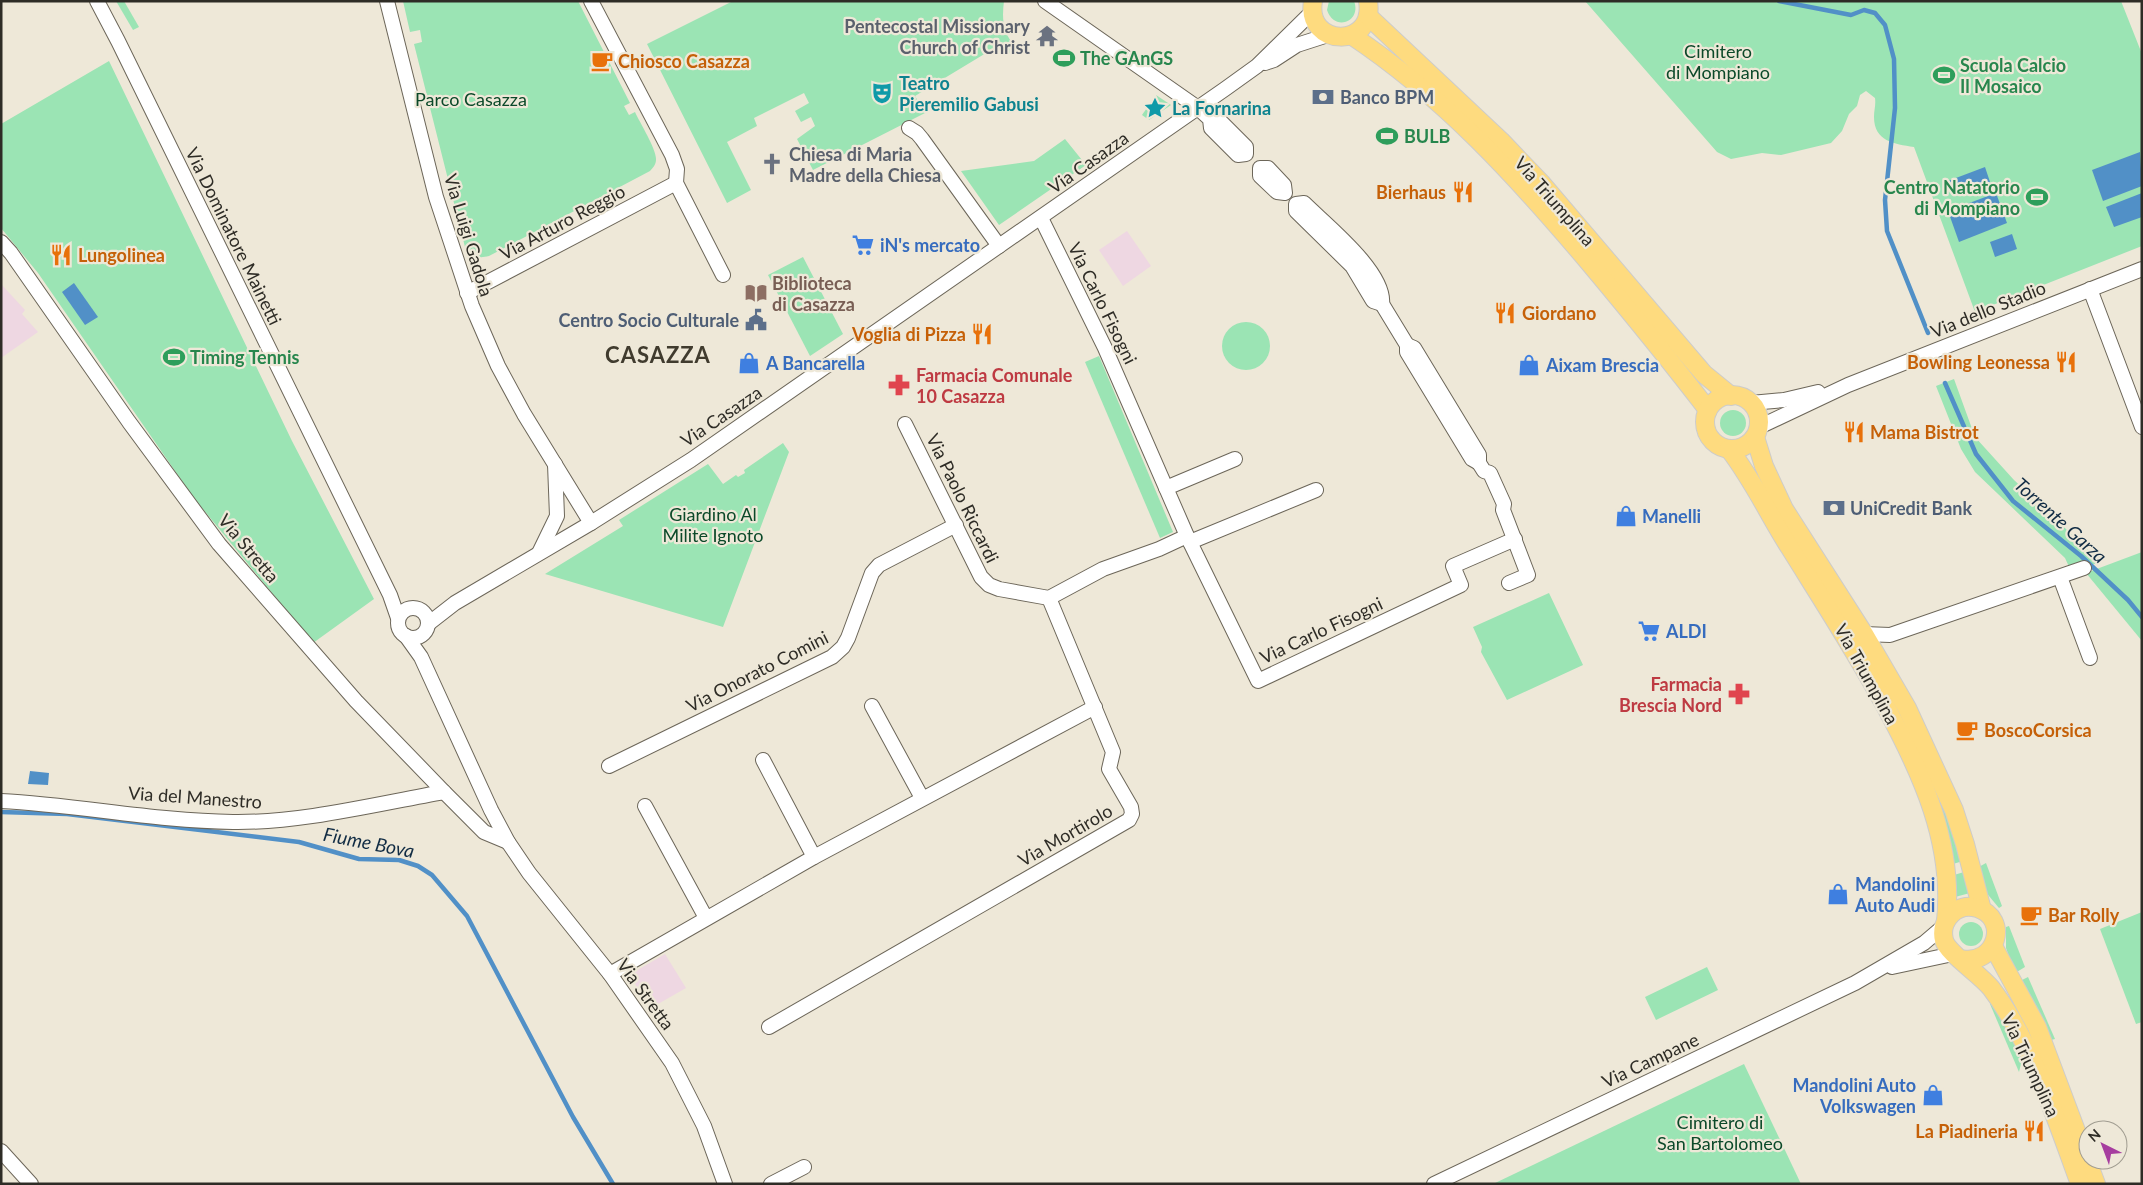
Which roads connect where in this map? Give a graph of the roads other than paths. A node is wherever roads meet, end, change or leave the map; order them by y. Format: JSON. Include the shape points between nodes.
{"nodes":[{"id":1,"x":96,"y":1,"type":"edge"},
{"id":2,"x":387,"y":1,"type":"edge"},
{"id":3,"x":591,"y":1,"type":"edge"},
{"id":4,"x":1045,"y":1,"type":"edge"},
{"id":5,"x":1312,"y":4,"type":"edge"},
{"id":6,"x":1370,"y":7,"type":"edge"},
{"id":7,"x":1328,"y":34,"type":"junction"},
{"id":8,"x":1351,"y":35,"type":"junction"},
{"id":9,"x":1257,"y":66,"type":"junction"},
{"id":10,"x":1198,"y":108,"type":"junction"},
{"id":11,"x":909,"y":128,"type":"dead end"},
{"id":12,"x":676,"y":184,"type":"junction"},
{"id":13,"x":1041,"y":218,"type":"junction"},
{"id":14,"x":1,"y":242,"type":"edge"},
{"id":15,"x":999,"y":246,"type":"junction"},
{"id":16,"x":2142,"y":269,"type":"edge"},
{"id":17,"x":723,"y":275,"type":"dead end"},
{"id":18,"x":2090,"y":289,"type":"junction"},
{"id":19,"x":467,"y":293,"type":"junction"},
{"id":20,"x":1848,"y":385,"type":"junction"},
{"id":21,"x":1731,"y":396,"type":"junction"},
{"id":22,"x":1751,"y":403,"type":"junction"},
{"id":23,"x":1708,"y":410,"type":"junction"},
{"id":24,"x":905,"y":424,"type":"dead end"},
{"id":25,"x":2142,"y":427,"type":"edge"},
{"id":26,"x":1757,"y":432,"type":"junction"},
{"id":27,"x":1729,"y":449,"type":"junction"},
{"id":28,"x":1235,"y":459,"type":"dead end"},
{"id":29,"x":555,"y":464,"type":"junction"},
{"id":30,"x":1166,"y":488,"type":"junction"},
{"id":31,"x":1316,"y":490,"type":"dead end"},
{"id":32,"x":591,"y":523,"type":"junction"},
{"id":33,"x":956,"y":525,"type":"junction"},
{"id":34,"x":1189,"y":539,"type":"junction"},
{"id":35,"x":1515,"y":539,"type":"junction"},
{"id":36,"x":539,"y":554,"type":"junction"},
{"id":37,"x":2084,"y":568,"type":"dead end"},
{"id":38,"x":2060,"y":577,"type":"junction"},
{"id":39,"x":1509,"y":583,"type":"dead end"},
{"id":40,"x":390,"y":595,"type":"junction"},
{"id":41,"x":1049,"y":598,"type":"junction"},
{"id":42,"x":455,"y":603,"type":"junction"},
{"id":43,"x":417,"y":609,"type":"junction"},
{"id":44,"x":398,"y":618,"type":"junction"},
{"id":45,"x":425,"y":629,"type":"junction"},
{"id":46,"x":1864,"y":634,"type":"junction"},
{"id":47,"x":406,"y":636,"type":"junction"},
{"id":48,"x":421,"y":658,"type":"junction"},
{"id":49,"x":2090,"y":658,"type":"dead end"},
{"id":50,"x":872,"y":706,"type":"dead end"},
{"id":51,"x":1096,"y":707,"type":"junction"},
{"id":52,"x":763,"y":760,"type":"dead end"},
{"id":53,"x":609,"y":766,"type":"dead end"},
{"id":54,"x":444,"y":792,"type":"junction"},
{"id":55,"x":922,"y":798,"type":"junction"},
{"id":56,"x":1,"y":801,"type":"edge"},
{"id":57,"x":645,"y":806,"type":"dead end"},
{"id":58,"x":508,"y":842,"type":"junction"},
{"id":59,"x":814,"y":857,"type":"junction"},
{"id":60,"x":1982,"y":910,"type":"junction"},
{"id":61,"x":706,"y":918,"type":"junction"},
{"id":62,"x":1945,"y":924,"type":"junction"},
{"id":63,"x":1993,"y":946,"type":"junction"},
{"id":64,"x":1957,"y":957,"type":"junction"},
{"id":65,"x":1881,"y":969,"type":"junction"},
{"id":66,"x":610,"y":974,"type":"junction"},
{"id":67,"x":769,"y":1027,"type":"dead end"},
{"id":68,"x":1,"y":1151,"type":"edge"},
{"id":69,"x":804,"y":1166,"type":"dead end"},
{"id":70,"x":31,"y":1184,"type":"edge"},
{"id":71,"x":725,"y":1184,"type":"edge"},
{"id":72,"x":770,"y":1184,"type":"edge"},
{"id":73,"x":1434,"y":1184,"type":"edge"},
{"id":74,"x":2080,"y":1184,"type":"edge"},
{"id":75,"x":2096,"y":1184,"type":"edge"}],
"edges":[{"from":1,"to":40,"type":"street","name":"Via Dominatore Mainetti"},
{"from":2,"to":19,"type":"street","name":"Via Luigi Gadola","via":[[436,197]]},
{"from":3,"to":12,"type":"street","via":[[672,155],[677,169]]},
{"from":4,"to":10,"type":"street"},
{"from":5,"to":7,"type":"main road","via":[[1317,25]]},
{"from":5,"to":9,"type":"street","name":"Via Casazza"},
{"from":6,"to":8,"type":"main road","name":"Via Triumplina","via":[[1362,28]]},
{"from":6,"to":21,"type":"main road","name":"Via Triumplina","via":[[1542,184],[1704,374]]},
{"from":7,"to":8,"type":"main road"},
{"from":7,"to":9,"type":"street","name":"Via Casazza","via":[[1297,45],[1274,60]]},
{"from":8,"to":23,"type":"main road","name":"Via Triumplina","via":[[1405,74],[1482,142],[1531,194]]},
{"from":9,"to":10,"type":"street","name":"Via Casazza"},
{"from":10,"to":13,"type":"street","name":"Via Casazza"},
{"from":10,"to":35,"type":"street","via":[[1210,119],[1211,128],[1238,155],[1246,154],[1260,168],[1260,176],[1277,192],[1286,193],[1296,204],[1296,211],[1352,266],[1373,301],[1382,304],[1407,344],[1406,352],[1472,459],[1490,473]]},
{"from":11,"to":15,"type":"street","via":[[922,139]]},
{"from":12,"to":17,"type":"street"},
{"from":12,"to":19,"type":"street","name":"Via Arturo Reggio"},
{"from":13,"to":15,"type":"street","name":"Via Casazza"},
{"from":13,"to":30,"type":"street","name":"Via Carlo Fisogni","via":[[1105,348]]},
{"from":14,"to":54,"type":"street","name":"Via Stretta","via":[[219,544],[356,701]]},
{"from":15,"to":32,"type":"street","name":"Via Casazza","via":[[691,460]]},
{"from":16,"to":18,"type":"street","name":"Via dello Stadio"},
{"from":18,"to":20,"type":"street","name":"Via dello Stadio"},
{"from":18,"to":25,"type":"street"},
{"from":19,"to":29,"type":"street","name":"Via Luigi Gadola","via":[[498,366]]},
{"from":20,"to":22,"type":"street","name":"Via dello Stadio","via":[[1784,400]]},
{"from":20,"to":26,"type":"street","name":"Via dello Stadio"},
{"from":21,"to":22,"type":"main road","name":"Via Triumplina","via":[[1742,397]]},
{"from":21,"to":23,"type":"main road","via":[[1718,400]]},
{"from":22,"to":26,"type":"main road","name":"Via Triumplina","via":[[1758,414]]},
{"from":23,"to":27,"type":"main road","name":"Via Triumplina","via":[[1706,428],[1710,437],[1716,444]]},
{"from":24,"to":33,"type":"street","name":"Via Paolo Riccardi"},
{"from":26,"to":27,"type":"main road","via":[[1744,447]]},
{"from":26,"to":46,"type":"main road","name":"Via Triumplina","via":[[1764,466],[1784,509]]},
{"from":27,"to":62,"type":"main road","name":"Via Triumplina","via":[[1747,472],[1790,548],[1857,653],[1919,771],[1947,874]]},
{"from":28,"to":30,"type":"street"},
{"from":29,"to":32,"type":"street","name":"Via Luigi Gadola"},
{"from":29,"to":36,"type":"street","name":"Via Luigi Gadola","via":[[557,516]]},
{"from":30,"to":34,"type":"street","name":"Via Carlo Fisogni"},
{"from":31,"to":34,"type":"street"},
{"from":32,"to":36,"type":"street","name":"Via Casazza"},
{"from":33,"to":41,"type":"street","name":"Via Paolo Riccardi","via":[[981,577],[989,585]]},
{"from":33,"to":53,"type":"street","name":"Via Onorato Comini","via":[[879,565],[872,573],[848,638],[832,657]]},
{"from":34,"to":35,"type":"street","name":"Via Carlo Fisogni","via":[[1258,681],[1461,585],[1453,566]]},
{"from":34,"to":41,"type":"street","via":[[1103,569]]},
{"from":35,"to":39,"type":"street","via":[[1528,575]]},
{"from":36,"to":42,"type":"street","name":"Via Casazza"},
{"from":37,"to":38,"type":"street","name":"Via Triumplina"},
{"from":38,"to":46,"type":"street","name":"Via Triumplina","via":[[1890,635]]},
{"from":38,"to":49,"type":"street"},
{"from":40,"to":43,"type":"street"},
{"from":40,"to":44,"type":"street","name":"Via Dominatore Mainetti"},
{"from":41,"to":51,"type":"street"},
{"from":42,"to":43,"type":"street","name":"Via Casazza"},
{"from":42,"to":45,"type":"street","name":"Via Casazza"},
{"from":43,"to":44,"type":"street","via":[[406,609]]},
{"from":43,"to":45,"type":"street","via":[[427,616]]},
{"from":44,"to":47,"type":"street","via":[[399,630]]},
{"from":45,"to":47,"type":"street","via":[[412,638]]},
{"from":45,"to":48,"type":"street","name":"Via Stretta"},
{"from":46,"to":60,"type":"main road","name":"Via Triumplina","via":[[1907,708],[1934,765],[1965,844]]},
{"from":47,"to":48,"type":"street","name":"Via Stretta"},
{"from":48,"to":58,"type":"street","name":"Via Stretta"},
{"from":50,"to":55,"type":"street"},
{"from":51,"to":55,"type":"street"},
{"from":51,"to":67,"type":"street","name":"Via Mortirolo","via":[[1113,752],[1109,770],[1131,807],[1129,820]]},
{"from":52,"to":59,"type":"street"},
{"from":54,"to":56,"type":"street","name":"Via del Manestro","via":[[276,821],[233,822]]},
{"from":54,"to":58,"type":"street","name":"Via Stretta","via":[[484,832]]},
{"from":55,"to":59,"type":"street"},
{"from":57,"to":61,"type":"street"},
{"from":58,"to":66,"type":"street","name":"Via Stretta"},
{"from":59,"to":61,"type":"street"},
{"from":60,"to":62,"type":"main road","via":[[1962,908]]},
{"from":60,"to":63,"type":"main road","name":"Via Triumplina","via":[[1995,926]]},
{"from":61,"to":66,"type":"street"},
{"from":62,"to":64,"type":"main road","name":"Via Triumplina","via":[[1945,944]]},
{"from":62,"to":65,"type":"street","name":"Via Campane","via":[[1924,943]]},
{"from":63,"to":64,"type":"main road","via":[[1979,958]]},
{"from":63,"to":75,"type":"main road","name":"Via Triumplina","via":[[2036,1027]]},
{"from":64,"to":65,"type":"street","name":"Via Campane"},
{"from":64,"to":74,"type":"main road","name":"Via Triumplina","via":[[1987,983],[2014,1024],[2047,1097]]},
{"from":65,"to":73,"type":"street","name":"Via Campane"},
{"from":66,"to":71,"type":"street","name":"Via Stretta","via":[[672,1063],[704,1126]]},
{"from":68,"to":70,"type":"street"},
{"from":69,"to":72,"type":"street"}]}
